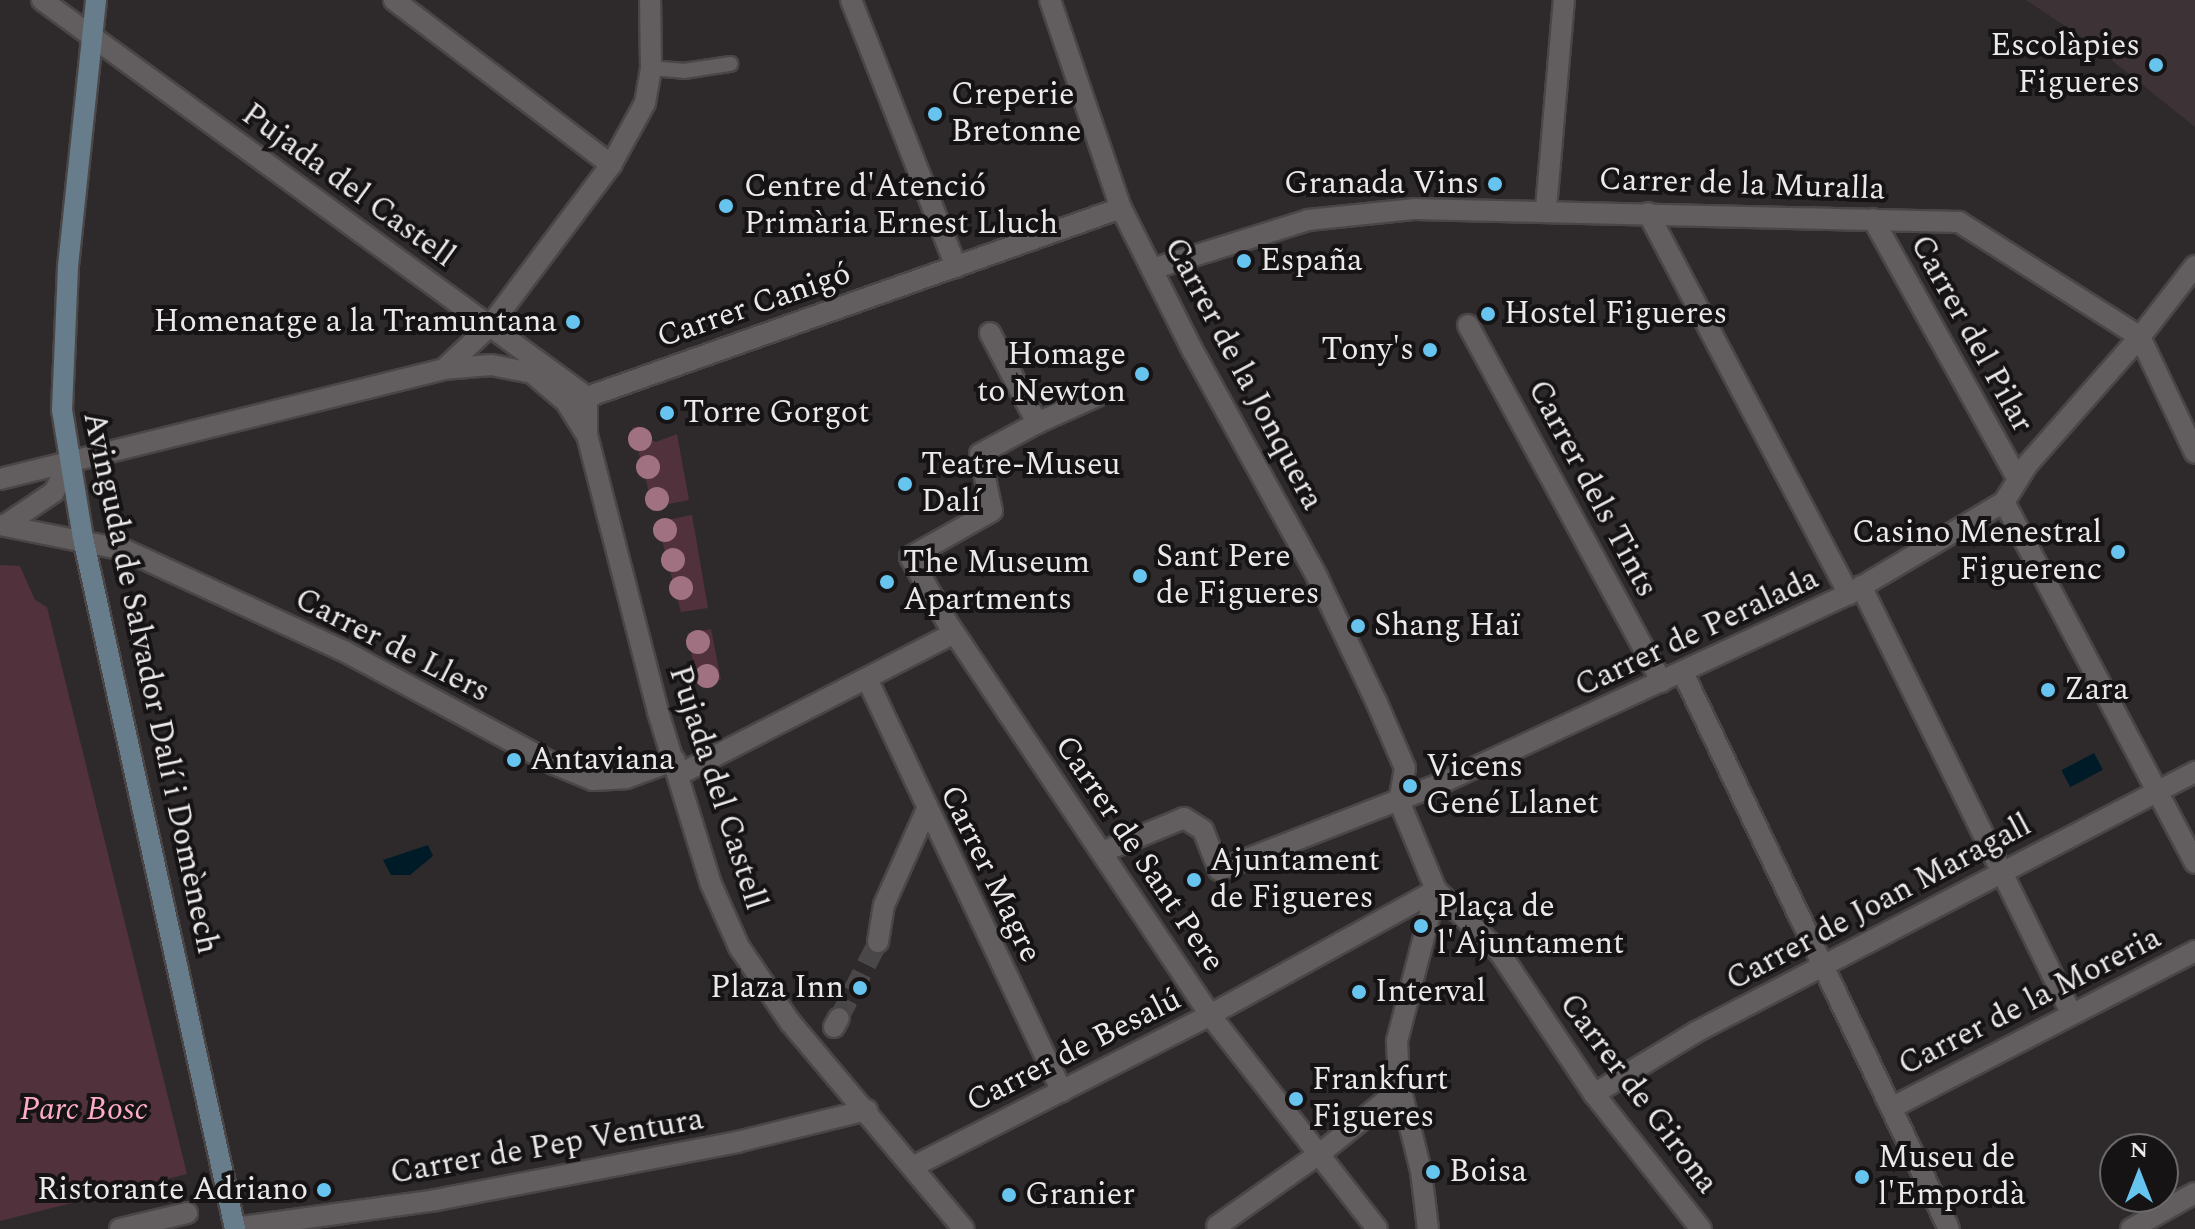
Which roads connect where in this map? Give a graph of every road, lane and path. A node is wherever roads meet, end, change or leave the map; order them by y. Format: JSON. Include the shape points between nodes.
{"nodes":[{"id":1,"x":42,"y":0,"type":"edge"},
{"id":2,"x":96,"y":0,"type":"edge"},
{"id":3,"x":394,"y":0,"type":"edge"},
{"id":4,"x":650,"y":0,"type":"edge"},
{"id":5,"x":851,"y":0,"type":"edge"},
{"id":6,"x":1050,"y":0,"type":"edge"},
{"id":7,"x":1564,"y":0,"type":"edge"},
{"id":8,"x":92,"y":37,"type":"junction"},
{"id":9,"x":730,"y":64,"type":"dead end"},
{"id":10,"x":651,"y":68,"type":"junction"},
{"id":11,"x":611,"y":165,"type":"junction"},
{"id":12,"x":1121,"y":208,"type":"junction"},
{"id":13,"x":1546,"y":209,"type":"junction"},
{"id":14,"x":1648,"y":213,"type":"junction"},
{"id":15,"x":1873,"y":219,"type":"junction"},
{"id":16,"x":2195,"y":266,"type":"edge"},
{"id":17,"x":956,"y":267,"type":"junction"},
{"id":18,"x":1152,"y":269,"type":"junction"},
{"id":19,"x":1468,"y":325,"type":"dead end"},
{"id":20,"x":490,"y":326,"type":"junction"},
{"id":21,"x":990,"y":333,"type":"dead end"},
{"id":22,"x":2140,"y":337,"type":"junction"},
{"id":23,"x":444,"y":369,"type":"junction"},
{"id":24,"x":1097,"y":396,"type":"dead end"},
{"id":25,"x":587,"y":397,"type":"junction"},
{"id":26,"x":1037,"y":423,"type":"junction"},
{"id":27,"x":587,"y":435,"type":"junction"},
{"id":28,"x":2195,"y":453,"type":"edge"},
{"id":29,"x":69,"y":462,"type":"junction"},
{"id":30,"x":2017,"y":478,"type":"junction"},
{"id":31,"x":0,"y":479,"type":"edge"},
{"id":32,"x":2004,"y":502,"type":"junction"},
{"id":33,"x":2,"y":525,"type":"edge"},
{"id":34,"x":83,"y":538,"type":"junction"},
{"id":35,"x":1855,"y":590,"type":"junction"},
{"id":36,"x":950,"y":627,"type":"junction"},
{"id":37,"x":1683,"y":673,"type":"junction"},
{"id":38,"x":868,"y":681,"type":"junction"},
{"id":39,"x":1662,"y":682,"type":"junction"},
{"id":40,"x":677,"y":767,"type":"junction"},
{"id":41,"x":2195,"y":772,"type":"edge"},
{"id":42,"x":2154,"y":793,"type":"junction"},
{"id":43,"x":1399,"y":801,"type":"junction"},
{"id":44,"x":926,"y":811,"type":"junction"},
{"id":45,"x":1102,"y":852,"type":"junction"},
{"id":46,"x":2195,"y":863,"type":"edge"},
{"id":47,"x":2001,"y":873,"type":"junction"},
{"id":48,"x":1436,"y":890,"type":"junction"},
{"id":49,"x":878,"y":942,"type":"tunnel mouth"},
{"id":50,"x":2195,"y":951,"type":"edge"},
{"id":51,"x":1822,"y":967,"type":"junction"},
{"id":52,"x":2072,"y":1014,"type":"junction"},
{"id":53,"x":1210,"y":1015,"type":"junction"},
{"id":54,"x":1400,"y":1086,"type":"junction"},
{"id":55,"x":1062,"y":1092,"type":"junction"},
{"id":56,"x":1594,"y":1094,"type":"junction"},
{"id":57,"x":1893,"y":1107,"type":"junction"},
{"id":58,"x":867,"y":1110,"type":"junction"},
{"id":59,"x":1322,"y":1152,"type":"junction"},
{"id":60,"x":914,"y":1166,"type":"junction"},
{"id":61,"x":2195,"y":1193,"type":"edge"},
{"id":62,"x":187,"y":1213,"type":"dead end"},
{"id":63,"x":1217,"y":1226,"type":"dead end"},
{"id":64,"x":235,"y":1228,"type":"edge"},
{"id":65,"x":120,"y":1229,"type":"edge"},
{"id":66,"x":964,"y":1229,"type":"edge"},
{"id":67,"x":1377,"y":1229,"type":"edge"},
{"id":68,"x":1428,"y":1229,"type":"edge"},
{"id":69,"x":1701,"y":1229,"type":"edge"},
{"id":70,"x":1949,"y":1229,"type":"edge"},
{"id":71,"x":2131,"y":1229,"type":"edge"}],
"edges":[{"from":1,"to":8,"type":"street","name":"Pujada del Castell"},
{"from":2,"to":8,"type":"main road","name":"Avinguda de Salvador Dalí i Domènech"},
{"from":3,"to":11,"type":"street"},
{"from":4,"to":10,"type":"street"},
{"from":5,"to":17,"type":"street"},
{"from":6,"to":12,"type":"street","name":"Carrer de la Jonquera"},
{"from":7,"to":13,"type":"street"},
{"from":8,"to":20,"type":"street","name":"Pujada del Castell"},
{"from":8,"to":29,"type":"main road","name":"Avinguda de Salvador Dalí i Domènech","via":[[62,354]]},
{"from":9,"to":10,"type":"lane","via":[[684,71]]},
{"from":10,"to":11,"type":"street","via":[[645,103]]},
{"from":11,"to":20,"type":"street"},
{"from":12,"to":17,"type":"street","name":"Carrer Canigó"},
{"from":12,"to":18,"type":"street","name":"Carrer de la Jonquera"},
{"from":13,"to":14,"type":"street","name":"Carrer de la Muralla"},
{"from":13,"to":18,"type":"street","name":"Carrer de la Muralla","via":[[1415,209],[1308,220]]},
{"from":14,"to":15,"type":"street","name":"Carrer de la Muralla"},
{"from":14,"to":35,"type":"street"},
{"from":15,"to":22,"type":"street","name":"Carrer de la Muralla","via":[[1959,222]]},
{"from":15,"to":30,"type":"street","name":"Carrer del Pilar"},
{"from":16,"to":22,"type":"street"},
{"from":17,"to":25,"type":"street","name":"Carrer Canigó"},
{"from":18,"to":43,"type":"street","name":"Carrer de la Jonquera","via":[[1317,577],[1405,768]]},
{"from":19,"to":39,"type":"street","name":"Carrer dels Tints"},
{"from":20,"to":23,"type":"street"},
{"from":20,"to":25,"type":"street","name":"Pujada del Castell"},
{"from":21,"to":26,"type":"street"},
{"from":22,"to":28,"type":"street"},
{"from":22,"to":30,"type":"street"},
{"from":23,"to":27,"type":"street","name":"Pujada del Castell","via":[[491,365],[532,373],[566,402]]},
{"from":23,"to":29,"type":"street","name":"Pujada del Castell"},
{"from":24,"to":26,"type":"street"},
{"from":25,"to":27,"type":"street","name":"Pujada del Castell"},
{"from":26,"to":36,"type":"street","name":"Carrer de Sant Pere","via":[[980,454],[992,511],[910,557]]},
{"from":27,"to":40,"type":"street","name":"Pujada del Castell"},
{"from":29,"to":31,"type":"street","name":"Pujada del Castell"},
{"from":29,"to":33,"type":"street","via":[[54,492]]},
{"from":29,"to":34,"type":"main road","name":"Avinguda de Salvador Dalí i Domènech"},
{"from":30,"to":32,"type":"street"},
{"from":32,"to":35,"type":"street","name":"Carrer de Peralada"},
{"from":32,"to":42,"type":"street"},
{"from":33,"to":34,"type":"street","name":"Carrer de Llers"},
{"from":34,"to":40,"type":"street","name":"Carrer de Llers","via":[[125,550],[344,651],[593,780]]},
{"from":34,"to":64,"type":"main road","name":"Avinguda de Salvador Dalí i Domènech"},
{"from":35,"to":37,"type":"street","name":"Carrer de Peralada"},
{"from":35,"to":47,"type":"street"},
{"from":36,"to":38,"type":"street","name":"Carrer de Llers"},
{"from":36,"to":45,"type":"street","name":"Carrer de Sant Pere"},
{"from":37,"to":39,"type":"street","name":"Carrer de Peralada"},
{"from":37,"to":51,"type":"street"},
{"from":38,"to":40,"type":"street","name":"Carrer de Llers"},
{"from":38,"to":44,"type":"street","name":"Carrer Magre"},
{"from":39,"to":43,"type":"street","name":"Carrer de Peralada"},
{"from":40,"to":58,"type":"street","name":"Pujada del Castell","via":[[711,884],[739,947],[790,1022]]},
{"from":41,"to":42,"type":"street","name":"Carrer de Joan Maragall"},
{"from":42,"to":46,"type":"street","via":[[2161,793]]},
{"from":42,"to":47,"type":"street","name":"Carrer de Joan Maragall"},
{"from":43,"to":45,"type":"street","via":[[1219,870],[1203,830],[1184,818]]},
{"from":43,"to":48,"type":"street"},
{"from":44,"to":49,"type":"street","via":[[884,905]]},
{"from":44,"to":55,"type":"street","name":"Carrer Magre"},
{"from":45,"to":53,"type":"street","name":"Carrer de Sant Pere"},
{"from":47,"to":51,"type":"street","name":"Carrer de Joan Maragall"},
{"from":47,"to":52,"type":"street"},
{"from":48,"to":53,"type":"street","name":"Carrer de Besalú"},
{"from":48,"to":54,"type":"street","via":[[1397,1041]]},
{"from":48,"to":56,"type":"street","name":"Carrer de Girona","via":[[1500,953]]},
{"from":50,"to":52,"type":"street","name":"Carrer de la Moreria"},
{"from":51,"to":56,"type":"street","name":"Carrer de Joan Maragall","via":[[1696,1032]]},
{"from":51,"to":57,"type":"street"},
{"from":52,"to":57,"type":"street","name":"Carrer de la Moreria"},
{"from":53,"to":55,"type":"street","name":"Carrer de Besalú"},
{"from":53,"to":59,"type":"street","name":"Carrer de Sant Pere"},
{"from":54,"to":59,"type":"street"},
{"from":54,"to":68,"type":"street","via":[[1421,1171]]},
{"from":55,"to":60,"type":"street","name":"Carrer de Besalú"},
{"from":56,"to":69,"type":"street","name":"Carrer de Girona"},
{"from":57,"to":70,"type":"street"},
{"from":58,"to":60,"type":"street","name":"Pujada del Castell"},
{"from":58,"to":64,"type":"street","name":"Carrer de Pep Ventura","via":[[737,1142],[436,1200]]},
{"from":59,"to":63,"type":"street"},
{"from":59,"to":67,"type":"street","name":"Carrer de Sant Pere"},
{"from":60,"to":66,"type":"street","name":"Pujada del Castell"},
{"from":61,"to":71,"type":"street"},
{"from":62,"to":65,"type":"street"}]}
